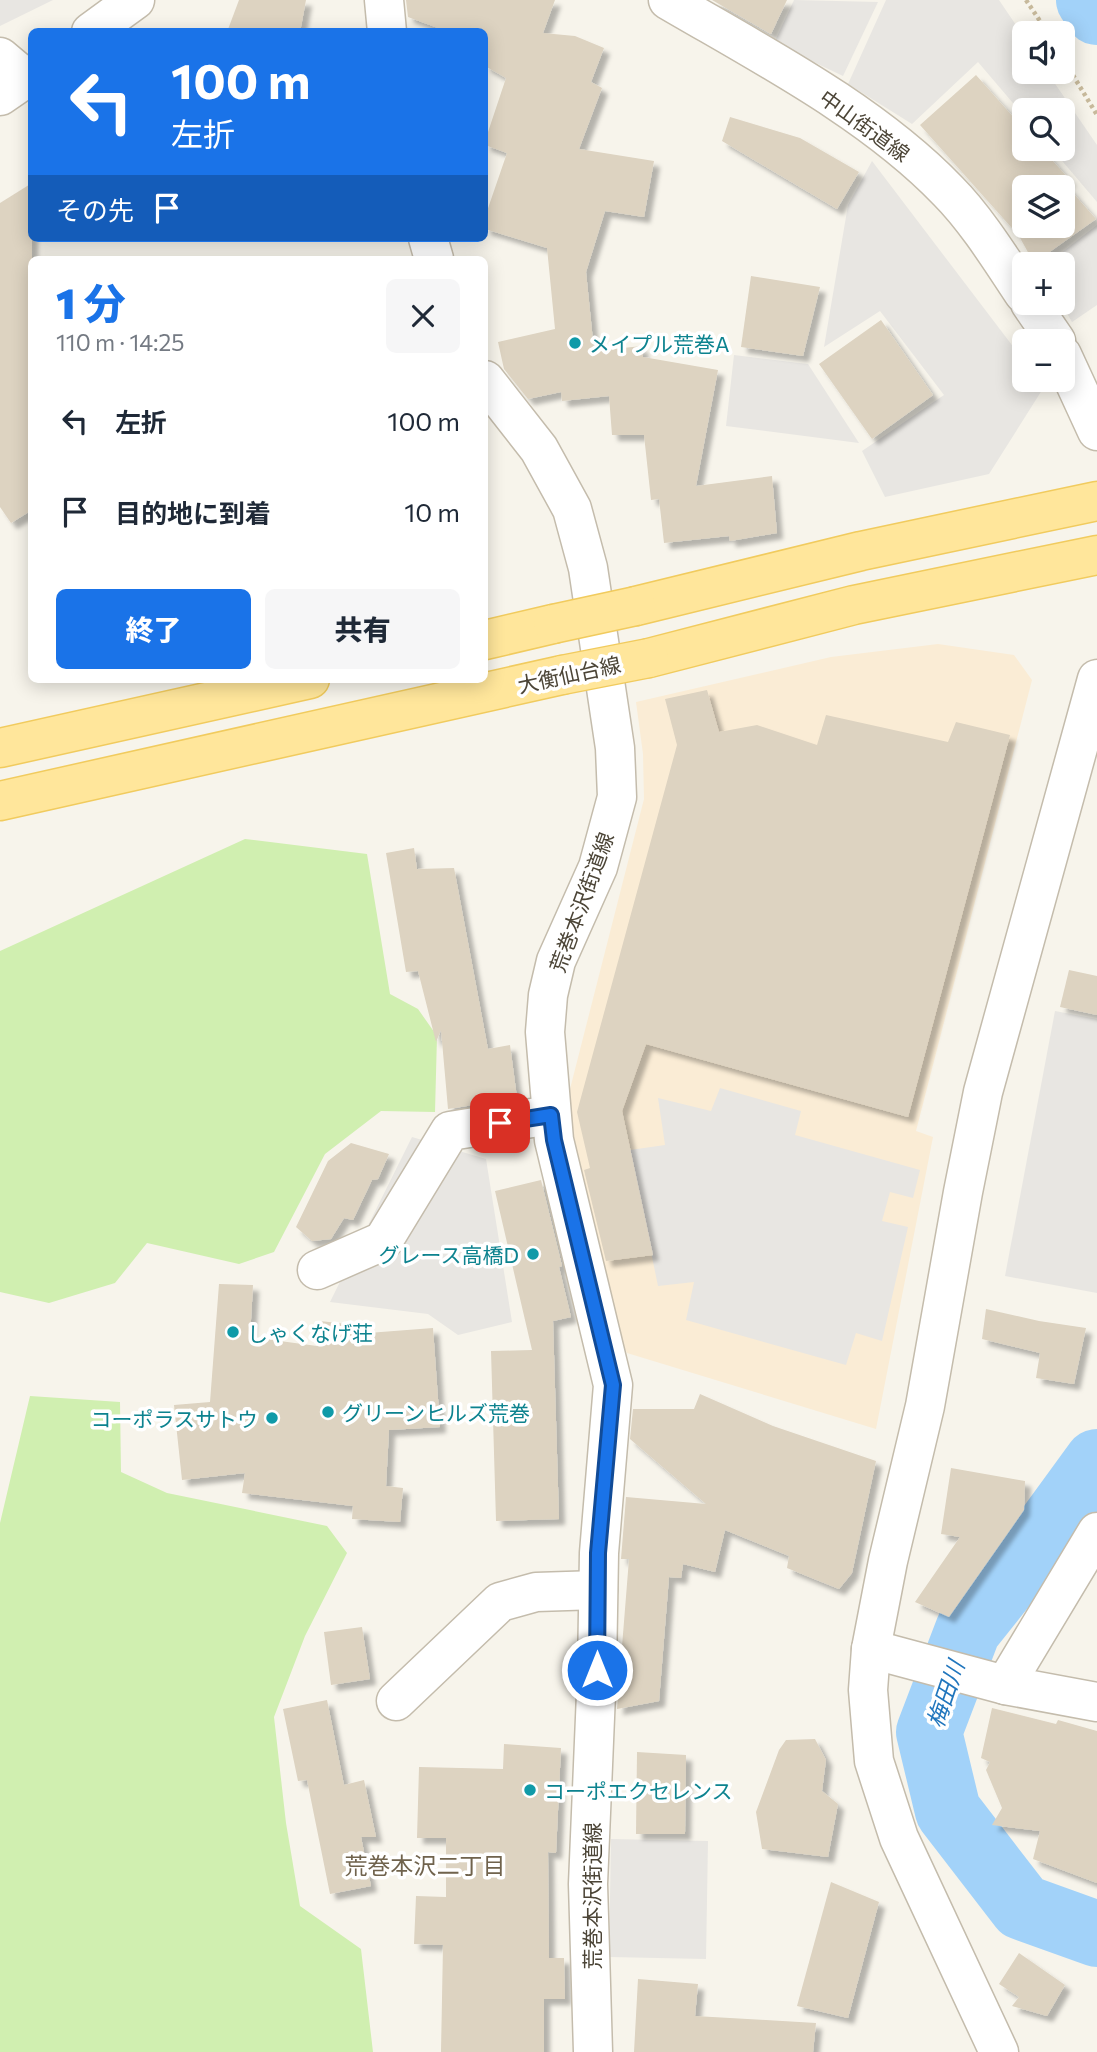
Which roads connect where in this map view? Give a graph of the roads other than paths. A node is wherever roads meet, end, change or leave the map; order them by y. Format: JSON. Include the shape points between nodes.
{"nodes":[{"id":1,"x":135,"y":0,"type":"edge"},
{"id":2,"x":384,"y":0,"type":"edge"},
{"id":3,"x":668,"y":0,"type":"edge"},
{"id":4,"x":96,"y":28,"type":"edge"},
{"id":5,"x":387,"y":28,"type":"edge"},
{"id":6,"x":1012,"y":277,"type":"edge"},
{"id":7,"x":1075,"y":383,"type":"edge"},
{"id":8,"x":488,"y":384,"type":"edge"},
{"id":9,"x":1097,"y":431,"type":"edge"},
{"id":10,"x":1097,"y":501,"type":"edge"},
{"id":11,"x":1097,"y":555,"type":"edge"},
{"id":12,"x":488,"y":639,"type":"edge"},
{"id":13,"x":1097,"y":680,"type":"edge"},
{"id":14,"x":292,"y":683,"type":"edge"},
{"id":15,"x":0,"y":748,"type":"edge"},
{"id":16,"x":0,"y":801,"type":"edge"},
{"id":17,"x":551,"y":1115,"type":"junction"},
{"id":18,"x":317,"y":1270,"type":"dead end"},
{"id":19,"x":1097,"y":1532,"type":"edge"},
{"id":20,"x":598,"y":1590,"type":"junction"},
{"id":21,"x":871,"y":1648,"type":"junction"},
{"id":22,"x":1004,"y":1685,"type":"junction"},
{"id":23,"x":396,"y":1701,"type":"dead end"},
{"id":24,"x":1097,"y":1702,"type":"edge"},
{"id":25,"x":593,"y":2052,"type":"edge"},
{"id":26,"x":999,"y":2052,"type":"edge"}],
"edges":[{"from":1,"to":4,"type":"street"},
{"from":2,"to":5,"type":"street"},
{"from":3,"to":6,"type":"street","name":"中山街道線","via":[[896,143],[950,192]]},
{"from":7,"to":9,"type":"street"},
{"from":8,"to":17,"type":"street","name":"荒巻本沢街道線","via":[[540,449],[572,509],[588,568],[611,710],[617,797],[598,867],[556,961],[548,995],[545,1032]]},
{"from":10,"to":12,"type":"main road","bridge":true,"via":[[861,551]]},
{"from":11,"to":16,"type":"main road","name":"大衡仙台線","bridge":true,"via":[[854,605],[649,658]]},
{"from":13,"to":21,"type":"street","via":[[983,1092],[925,1406]]},
{"from":14,"to":15,"type":"main road"},
{"from":17,"to":18,"type":"street","via":[[450,1131],[383,1241]]},
{"from":17,"to":20,"type":"street","name":"荒巻本沢街道線","via":[[613,1385]]},
{"from":19,"to":22,"type":"street"},
{"from":20,"to":23,"type":"street","via":[[536,1592],[500,1602]]},
{"from":20,"to":25,"type":"street","name":"荒巻本沢街道線","via":[[588,1884]]},
{"from":21,"to":22,"type":"street"},
{"from":21,"to":26,"type":"street","via":[[867,1690],[874,1760],[899,1838]]},
{"from":22,"to":24,"type":"street"}]}
